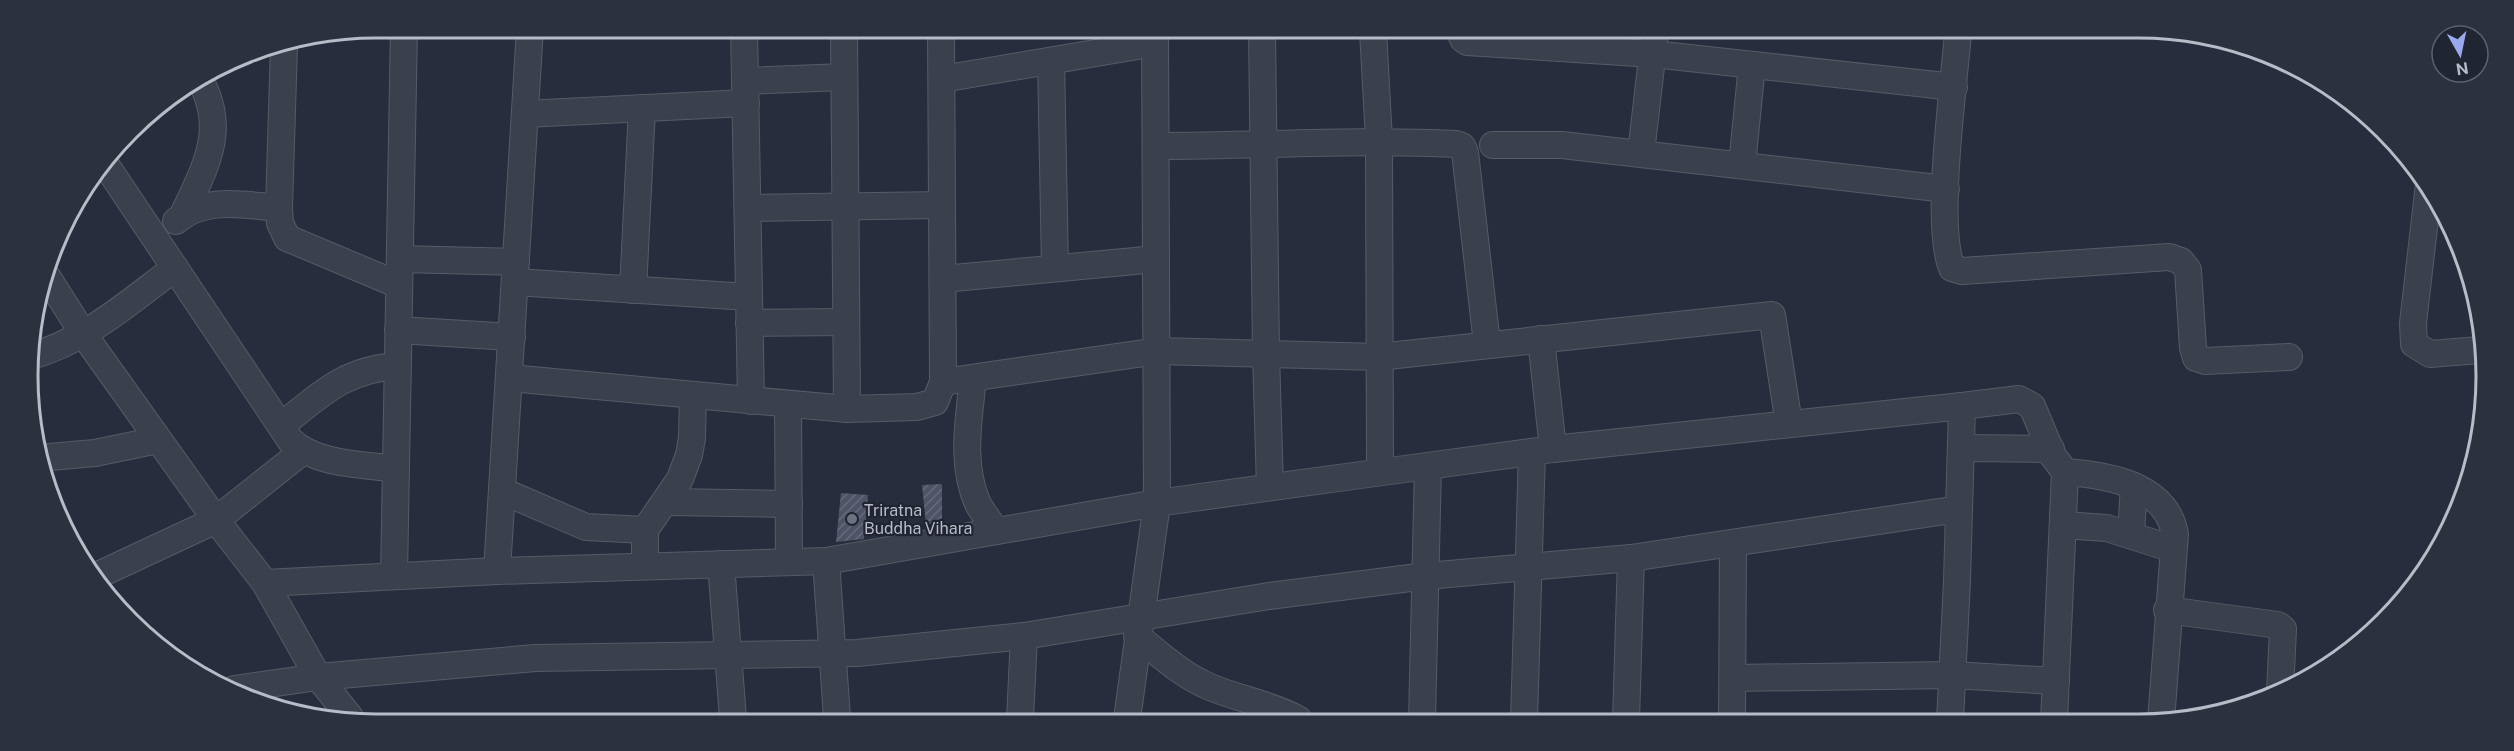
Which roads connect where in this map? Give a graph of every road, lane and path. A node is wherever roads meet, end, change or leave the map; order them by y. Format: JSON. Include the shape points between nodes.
{"nodes":[{"id":1,"x":404,"y":38,"type":"edge"},
{"id":2,"x":529,"y":38,"type":"edge"},
{"id":3,"x":744,"y":38,"type":"edge"},
{"id":4,"x":844,"y":38,"type":"edge"},
{"id":5,"x":941,"y":38,"type":"edge"},
{"id":6,"x":1151,"y":38,"type":"edge"},
{"id":7,"x":1155,"y":38,"type":"edge"},
{"id":8,"x":1262,"y":38,"type":"edge"},
{"id":9,"x":1372,"y":38,"type":"edge"},
{"id":10,"x":1463,"y":38,"type":"edge"},
{"id":11,"x":1958,"y":38,"type":"edge"},
{"id":12,"x":1654,"y":43,"type":"edge"},
{"id":13,"x":284,"y":50,"type":"edge"},
{"id":14,"x":1051,"y":61,"type":"junction"},
{"id":15,"x":1752,"y":65,"type":"junction"},
{"id":16,"x":844,"y":77,"type":"junction"},
{"id":17,"x":942,"y":79,"type":"junction"},
{"id":18,"x":203,"y":85,"type":"edge"},
{"id":19,"x":1954,"y":87,"type":"junction"},
{"id":20,"x":746,"y":92,"type":"junction"},
{"id":21,"x":642,"y":108,"type":"junction"},
{"id":22,"x":525,"y":114,"type":"junction"},
{"id":23,"x":1379,"y":140,"type":"junction"},
{"id":24,"x":1493,"y":145,"type":"dead end"},
{"id":25,"x":1157,"y":146,"type":"junction"},
{"id":26,"x":1264,"y":146,"type":"junction"},
{"id":27,"x":1641,"y":153,"type":"junction"},
{"id":28,"x":1742,"y":165,"type":"junction"},
{"id":29,"x":108,"y":168,"type":"edge"},
{"id":30,"x":1946,"y":189,"type":"junction"},
{"id":31,"x":2427,"y":200,"type":"edge"},
{"id":32,"x":942,"y":204,"type":"junction"},
{"id":33,"x":845,"y":207,"type":"junction"},
{"id":34,"x":279,"y":208,"type":"junction"},
{"id":35,"x":748,"y":208,"type":"junction"},
{"id":36,"x":183,"y":215,"type":"junction"},
{"id":37,"x":156,"y":239,"type":"junction"},
{"id":38,"x":400,"y":259,"type":"junction"},
{"id":39,"x":1156,"y":259,"type":"junction"},
{"id":40,"x":1055,"y":267,"type":"junction"},
{"id":41,"x":175,"y":268,"type":"junction"},
{"id":42,"x":516,"y":272,"type":"junction"},
{"id":43,"x":943,"y":279,"type":"junction"},
{"id":44,"x":51,"y":282,"type":"edge"},
{"id":45,"x":399,"y":285,"type":"junction"},
{"id":46,"x":633,"y":290,"type":"junction"},
{"id":47,"x":749,"y":297,"type":"junction"},
{"id":48,"x":846,"y":322,"type":"junction"},
{"id":49,"x":749,"y":323,"type":"junction"},
{"id":50,"x":398,"y":330,"type":"junction"},
{"id":51,"x":84,"y":335,"type":"junction"},
{"id":52,"x":512,"y":337,"type":"junction"},
{"id":53,"x":1541,"y":339,"type":"junction"},
{"id":54,"x":1487,"y":344,"type":"junction"},
{"id":55,"x":2476,"y":350,"type":"edge"},
{"id":56,"x":1158,"y":351,"type":"junction"},
{"id":57,"x":38,"y":354,"type":"edge"},
{"id":58,"x":1266,"y":354,"type":"junction"},
{"id":59,"x":1378,"y":357,"type":"junction"},
{"id":60,"x":2289,"y":357,"type":"dead end"},
{"id":61,"x":398,"y":366,"type":"junction"},
{"id":62,"x":510,"y":378,"type":"junction"},
{"id":63,"x":973,"y":378,"type":"junction"},
{"id":64,"x":943,"y":382,"type":"junction"},
{"id":65,"x":693,"y":395,"type":"junction"},
{"id":66,"x":751,"y":401,"type":"junction"},
{"id":67,"x":788,"y":404,"type":"junction"},
{"id":68,"x":1962,"y":406,"type":"junction"},
{"id":69,"x":847,"y":409,"type":"junction"},
{"id":70,"x":1789,"y":424,"type":"junction"},
{"id":71,"x":281,"y":426,"type":"junction"},
{"id":72,"x":159,"y":440,"type":"junction"},
{"id":73,"x":1961,"y":448,"type":"junction"},
{"id":74,"x":2051,"y":449,"type":"junction"},
{"id":75,"x":1543,"y":450,"type":"junction"},
{"id":76,"x":303,"y":451,"type":"junction"},
{"id":77,"x":48,"y":457,"type":"edge"},
{"id":78,"x":1428,"y":466,"type":"junction"},
{"id":79,"x":396,"y":469,"type":"junction"},
{"id":80,"x":1380,"y":472,"type":"junction"},
{"id":81,"x":2065,"y":472,"type":"junction"},
{"id":82,"x":2134,"y":486,"type":"junction"},
{"id":83,"x":1270,"y":488,"type":"junction"},
{"id":84,"x":502,"y":491,"type":"junction"},
{"id":85,"x":666,"y":502,"type":"junction"},
{"id":86,"x":1157,"y":503,"type":"junction"},
{"id":87,"x":789,"y":504,"type":"junction"},
{"id":88,"x":1959,"y":509,"type":"junction"},
{"id":89,"x":216,"y":520,"type":"junction"},
{"id":90,"x":2063,"y":525,"type":"junction"},
{"id":91,"x":645,"y":530,"type":"junction"},
{"id":92,"x":996,"y":531,"type":"junction"},
{"id":93,"x":2131,"y":533,"type":"junction"},
{"id":94,"x":1733,"y":543,"type":"junction"},
{"id":95,"x":2174,"y":549,"type":"junction"},
{"id":96,"x":1631,"y":558,"type":"junction"},
{"id":97,"x":826,"y":561,"type":"junction"},
{"id":98,"x":789,"y":562,"type":"junction"},
{"id":99,"x":721,"y":564,"type":"junction"},
{"id":100,"x":645,"y":566,"type":"junction"},
{"id":101,"x":1530,"y":567,"type":"junction"},
{"id":102,"x":497,"y":571,"type":"junction"},
{"id":103,"x":102,"y":573,"type":"edge"},
{"id":104,"x":394,"y":576,"type":"junction"},
{"id":105,"x":1426,"y":576,"type":"junction"},
{"id":106,"x":265,"y":583,"type":"junction"},
{"id":107,"x":2168,"y":610,"type":"junction"},
{"id":108,"x":1138,"y":627,"type":"junction"},
{"id":109,"x":1024,"y":636,"type":"junction"},
{"id":110,"x":834,"y":653,"type":"junction"},
{"id":111,"x":728,"y":655,"type":"junction"},
{"id":112,"x":1952,"y":675,"type":"junction"},
{"id":113,"x":318,"y":677,"type":"junction"},
{"id":114,"x":1733,"y":678,"type":"junction"},
{"id":115,"x":2055,"y":681,"type":"junction"},
{"id":116,"x":2280,"y":682,"type":"edge"},
{"id":117,"x":245,"y":687,"type":"edge"},
{"id":118,"x":346,"y":712,"type":"edge"},
{"id":119,"x":2162,"y":713,"type":"edge"},
{"id":120,"x":733,"y":714,"type":"edge"},
{"id":121,"x":837,"y":714,"type":"edge"},
{"id":122,"x":1020,"y":714,"type":"edge"},
{"id":123,"x":1128,"y":714,"type":"edge"},
{"id":124,"x":1288,"y":714,"type":"edge"},
{"id":125,"x":1422,"y":714,"type":"edge"},
{"id":126,"x":1524,"y":714,"type":"edge"},
{"id":127,"x":1626,"y":714,"type":"edge"},
{"id":128,"x":1732,"y":714,"type":"edge"},
{"id":129,"x":1950,"y":714,"type":"edge"},
{"id":130,"x":2054,"y":714,"type":"edge"}],
"edges":[{"from":1,"to":38,"type":"street"},
{"from":2,"to":22,"type":"street"},
{"from":3,"to":20,"type":"street"},
{"from":4,"to":16,"type":"street"},
{"from":5,"to":17,"type":"street"},
{"from":6,"to":14,"type":"street"},
{"from":7,"to":25,"type":"street"},
{"from":8,"to":26,"type":"street"},
{"from":9,"to":23,"type":"street"},
{"from":10,"to":12,"type":"street","via":[[1467,42]]},
{"from":11,"to":19,"type":"street"},
{"from":12,"to":15,"type":"street"},
{"from":12,"to":27,"type":"street"},
{"from":13,"to":34,"type":"street"},
{"from":14,"to":17,"type":"street"},
{"from":14,"to":40,"type":"street"},
{"from":15,"to":19,"type":"street"},
{"from":15,"to":28,"type":"street"},
{"from":16,"to":20,"type":"street"},
{"from":16,"to":33,"type":"street"},
{"from":17,"to":32,"type":"street"},
{"from":18,"to":36,"type":"street","via":[[209,97],[214,136]]},
{"from":19,"to":30,"type":"street"},
{"from":20,"to":21,"type":"street"},
{"from":20,"to":35,"type":"street"},
{"from":21,"to":22,"type":"street"},
{"from":21,"to":46,"type":"street"},
{"from":22,"to":42,"type":"street"},
{"from":23,"to":26,"type":"street"},
{"from":23,"to":54,"type":"street","via":[[1462,146]]},
{"from":23,"to":59,"type":"street"},
{"from":24,"to":27,"type":"street","via":[[1562,145]]},
{"from":25,"to":26,"type":"street"},
{"from":25,"to":39,"type":"street"},
{"from":26,"to":58,"type":"street"},
{"from":27,"to":28,"type":"street"},
{"from":28,"to":30,"type":"street"},
{"from":29,"to":37,"type":"street"},
{"from":30,"to":60,"type":"street","via":[[1948,258],[1952,268],[1962,271],[2169,257],[2181,261],[2187,270],[2196,358],[2205,361]]},
{"from":31,"to":55,"type":"street","via":[[2414,344],[2430,354]]},
{"from":32,"to":33,"type":"street"},
{"from":32,"to":43,"type":"street"},
{"from":33,"to":35,"type":"street"},
{"from":33,"to":48,"type":"street"},
{"from":34,"to":36,"type":"street","via":[[205,205]]},
{"from":34,"to":45,"type":"street","via":[[287,238]]},
{"from":35,"to":47,"type":"street"},
{"from":36,"to":37,"type":"street"},
{"from":37,"to":41,"type":"street"},
{"from":38,"to":42,"type":"street"},
{"from":38,"to":45,"type":"street"},
{"from":39,"to":40,"type":"street"},
{"from":39,"to":56,"type":"street"},
{"from":40,"to":43,"type":"street"},
{"from":41,"to":51,"type":"street"},
{"from":41,"to":71,"type":"street"},
{"from":42,"to":46,"type":"street"},
{"from":42,"to":52,"type":"street"},
{"from":43,"to":64,"type":"street"},
{"from":44,"to":51,"type":"street"},
{"from":45,"to":50,"type":"street"},
{"from":46,"to":47,"type":"street"},
{"from":47,"to":49,"type":"street"},
{"from":48,"to":49,"type":"street"},
{"from":48,"to":69,"type":"street"},
{"from":49,"to":66,"type":"street"},
{"from":50,"to":52,"type":"street"},
{"from":50,"to":61,"type":"street"},
{"from":51,"to":57,"type":"street"},
{"from":51,"to":72,"type":"street"},
{"from":52,"to":62,"type":"street"},
{"from":53,"to":54,"type":"street"},
{"from":53,"to":70,"type":"street","via":[[1772,315]]},
{"from":53,"to":75,"type":"street"},
{"from":54,"to":59,"type":"street"},
{"from":56,"to":58,"type":"street"},
{"from":56,"to":63,"type":"street"},
{"from":56,"to":86,"type":"street"},
{"from":58,"to":59,"type":"street"},
{"from":58,"to":83,"type":"street"},
{"from":59,"to":80,"type":"street"},
{"from":61,"to":71,"type":"street","via":[[355,373]]},
{"from":61,"to":79,"type":"street"},
{"from":62,"to":65,"type":"street"},
{"from":62,"to":84,"type":"street"},
{"from":63,"to":64,"type":"street"},
{"from":63,"to":92,"type":"street","via":[[966,448],[969,477],[978,504]]},
{"from":64,"to":69,"type":"street","via":[[935,402],[928,405]]},
{"from":65,"to":66,"type":"street"},
{"from":65,"to":85,"type":"street","via":[[689,455]]},
{"from":66,"to":67,"type":"street"},
{"from":67,"to":69,"type":"street"},
{"from":67,"to":87,"type":"street"},
{"from":68,"to":70,"type":"street"},
{"from":68,"to":73,"type":"street"},
{"from":68,"to":74,"type":"street","via":[[2026,401]]},
{"from":70,"to":75,"type":"street"},
{"from":71,"to":76,"type":"street"},
{"from":72,"to":77,"type":"street","via":[[95,453]]},
{"from":72,"to":89,"type":"street"},
{"from":73,"to":74,"type":"street"},
{"from":73,"to":88,"type":"street"},
{"from":74,"to":81,"type":"street"},
{"from":75,"to":78,"type":"street"},
{"from":75,"to":101,"type":"street"},
{"from":76,"to":79,"type":"street"},
{"from":76,"to":89,"type":"street"},
{"from":78,"to":80,"type":"street"},
{"from":78,"to":105,"type":"street"},
{"from":79,"to":104,"type":"street"},
{"from":80,"to":83,"type":"street"},
{"from":81,"to":82,"type":"street","via":[[2118,478]]},
{"from":81,"to":90,"type":"street"},
{"from":82,"to":93,"type":"street"},
{"from":82,"to":95,"type":"street","via":[[2163,508],[2172,521]]},
{"from":83,"to":86,"type":"street"},
{"from":84,"to":91,"type":"street","via":[[586,527]]},
{"from":84,"to":102,"type":"street"},
{"from":85,"to":87,"type":"street"},
{"from":85,"to":91,"type":"street"},
{"from":86,"to":92,"type":"street"},
{"from":86,"to":108,"type":"street"},
{"from":87,"to":98,"type":"street"},
{"from":88,"to":94,"type":"street"},
{"from":88,"to":112,"type":"street"},
{"from":89,"to":103,"type":"street"},
{"from":89,"to":106,"type":"street"},
{"from":90,"to":93,"type":"street"},
{"from":90,"to":115,"type":"street"},
{"from":91,"to":100,"type":"street"},
{"from":92,"to":97,"type":"street"},
{"from":93,"to":95,"type":"street"},
{"from":94,"to":96,"type":"street"},
{"from":94,"to":114,"type":"street"},
{"from":95,"to":107,"type":"street"},
{"from":96,"to":101,"type":"street"},
{"from":96,"to":127,"type":"street"},
{"from":97,"to":98,"type":"street"},
{"from":97,"to":110,"type":"street"},
{"from":98,"to":99,"type":"street"},
{"from":99,"to":100,"type":"street"},
{"from":99,"to":111,"type":"street"},
{"from":100,"to":102,"type":"street"},
{"from":101,"to":105,"type":"street"},
{"from":101,"to":126,"type":"street"},
{"from":102,"to":104,"type":"street"},
{"from":104,"to":106,"type":"street"},
{"from":105,"to":108,"type":"street","via":[[1269,596]]},
{"from":105,"to":125,"type":"street"},
{"from":106,"to":113,"type":"street"},
{"from":107,"to":116,"type":"street","via":[[2283,628]]},
{"from":107,"to":119,"type":"street"},
{"from":108,"to":109,"type":"street"},
{"from":108,"to":123,"type":"street"},
{"from":108,"to":124,"type":"street","via":[[1191,678]]},
{"from":109,"to":110,"type":"street"},
{"from":109,"to":122,"type":"street"},
{"from":110,"to":111,"type":"street"},
{"from":110,"to":121,"type":"street"},
{"from":111,"to":113,"type":"street","via":[[536,658]]},
{"from":111,"to":120,"type":"street"},
{"from":112,"to":114,"type":"street"},
{"from":112,"to":115,"type":"street"},
{"from":112,"to":129,"type":"street"},
{"from":113,"to":117,"type":"street"},
{"from":113,"to":118,"type":"street"},
{"from":114,"to":128,"type":"street"},
{"from":115,"to":130,"type":"street"}]}
